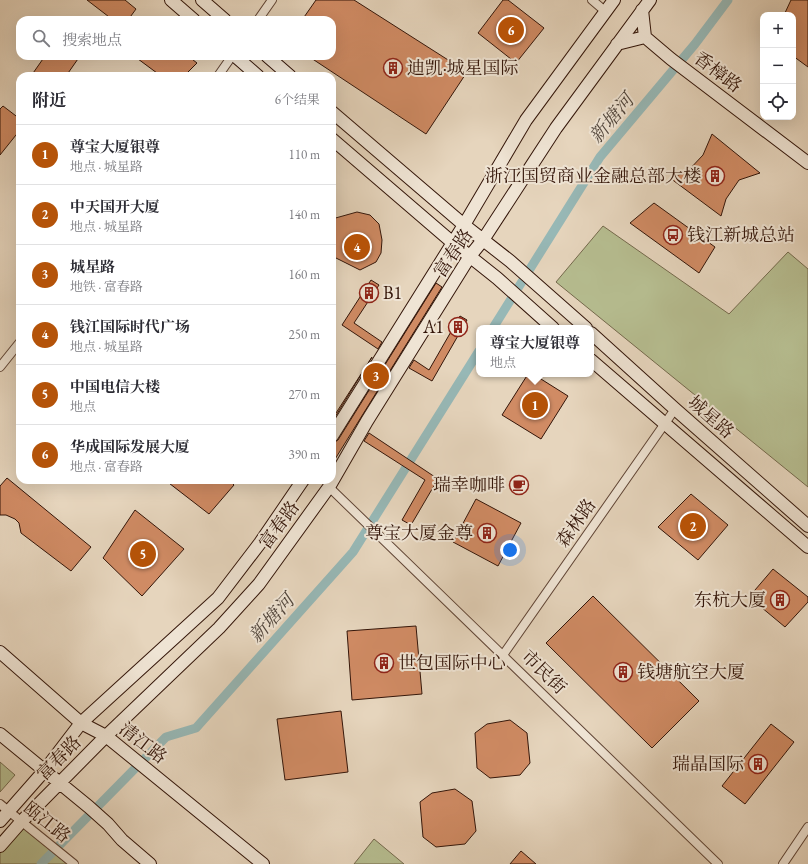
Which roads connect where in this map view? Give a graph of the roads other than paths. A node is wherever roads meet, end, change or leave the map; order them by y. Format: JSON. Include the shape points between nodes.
{"nodes":[{"id":1,"x":171,"y":0,"type":"edge"},
{"id":2,"x":202,"y":0,"type":"edge"},
{"id":3,"x":272,"y":0,"type":"edge"},
{"id":4,"x":592,"y":0,"type":"edge"},
{"id":5,"x":614,"y":0,"type":"edge"},
{"id":6,"x":650,"y":0,"type":"edge"},
{"id":7,"x":642,"y":10,"type":"junction"},
{"id":8,"x":606,"y":12,"type":"junction"},
{"id":9,"x":189,"y":16,"type":"edge"},
{"id":10,"x":220,"y":16,"type":"edge"},
{"id":11,"x":261,"y":16,"type":"edge"},
{"id":12,"x":645,"y":37,"type":"junction"},
{"id":13,"x":617,"y":44,"type":"junction"},
{"id":14,"x":230,"y":60,"type":"edge"},
{"id":15,"x":238,"y":60,"type":"edge"},
{"id":16,"x":272,"y":60,"type":"edge"},
{"id":17,"x":221,"y":72,"type":"edge"},
{"id":18,"x":253,"y":72,"type":"edge"},
{"id":19,"x":285,"y":72,"type":"edge"},
{"id":20,"x":336,"y":115,"type":"edge"},
{"id":21,"x":336,"y":142,"type":"edge"},
{"id":22,"x":808,"y":163,"type":"edge"},
{"id":23,"x":464,"y":225,"type":"junction"},
{"id":24,"x":483,"y":240,"type":"junction"},
{"id":25,"x":453,"y":243,"type":"junction"},
{"id":26,"x":470,"y":256,"type":"junction"},
{"id":27,"x":549,"y":325,"type":"edge"},
{"id":28,"x":583,"y":325,"type":"edge"},
{"id":29,"x":594,"y":336,"type":"edge"},
{"id":30,"x":16,"y":347,"type":"edge"},
{"id":31,"x":594,"y":363,"type":"edge"},
{"id":32,"x":0,"y":367,"type":"edge"},
{"id":33,"x":675,"y":409,"type":"junction"},
{"id":34,"x":665,"y":424,"type":"junction"},
{"id":35,"x":336,"y":430,"type":"edge"},
{"id":36,"x":336,"y":475,"type":"edge"},
{"id":37,"x":300,"y":484,"type":"edge"},
{"id":38,"x":331,"y":484,"type":"edge"},
{"id":39,"x":329,"y":487,"type":"junction"},
{"id":40,"x":808,"y":526,"type":"edge"},
{"id":41,"x":808,"y":547,"type":"edge"},
{"id":42,"x":0,"y":652,"type":"edge"},
{"id":43,"x":503,"y":655,"type":"junction"},
{"id":44,"x":81,"y":723,"type":"junction"},
{"id":45,"x":0,"y":734,"type":"edge"},
{"id":46,"x":106,"y":736,"type":"junction"},
{"id":47,"x":45,"y":770,"type":"junction"},
{"id":48,"x":60,"y":783,"type":"junction"},
{"id":49,"x":5,"y":808,"type":"edge"},
{"id":50,"x":0,"y":821,"type":"edge"},
{"id":51,"x":21,"y":822,"type":"junction"},
{"id":52,"x":808,"y":827,"type":"edge"},
{"id":53,"x":0,"y":846,"type":"edge"},
{"id":54,"x":74,"y":864,"type":"edge"},
{"id":55,"x":150,"y":864,"type":"edge"},
{"id":56,"x":263,"y":864,"type":"edge"},
{"id":57,"x":718,"y":864,"type":"edge"},
{"id":58,"x":783,"y":864,"type":"edge"}],
"edges":[{"from":1,"to":9,"type":"main road"},
{"from":2,"to":10,"type":"main road"},
{"from":3,"to":11,"type":"street"},
{"from":4,"to":8,"type":"street"},
{"from":5,"to":8,"type":"main road","name":"富春路"},
{"from":6,"to":7,"type":"main road","name":"富春路"},
{"from":7,"to":12,"type":"main road"},
{"from":7,"to":13,"type":"main road","name":"富春路"},
{"from":8,"to":23,"type":"main road","name":"富春路","via":[[526,120]]},
{"from":12,"to":13,"type":"main road"},
{"from":12,"to":22,"type":"main road","name":"香樟路"},
{"from":13,"to":24,"type":"main road","name":"富春路","via":[[556,128]]},
{"from":14,"to":17,"type":"street"},
{"from":15,"to":18,"type":"main road"},
{"from":16,"to":19,"type":"main road"},
{"from":20,"to":23,"type":"main road"},
{"from":21,"to":25,"type":"main road"},
{"from":23,"to":24,"type":"main road"},
{"from":23,"to":25,"type":"main road","name":"富春路"},
{"from":24,"to":26,"type":"main road","name":"富春路"},
{"from":24,"to":28,"type":"main road"},
{"from":25,"to":26,"type":"main road"},
{"from":25,"to":35,"type":"main road","name":"富春路"},
{"from":26,"to":27,"type":"main road"},
{"from":26,"to":36,"type":"main road","name":"富春路"},
{"from":29,"to":33,"type":"main road","name":"城星路"},
{"from":30,"to":32,"type":"street"},
{"from":31,"to":34,"type":"main road","name":"城星路"},
{"from":33,"to":34,"type":"street","name":"森林路"},
{"from":33,"to":40,"type":"main road","name":"城星路"},
{"from":34,"to":41,"type":"main road","name":"城星路"},
{"from":34,"to":43,"type":"street","name":"森林路"},
{"from":37,"to":44,"type":"main road","name":"富春路","via":[[218,598]]},
{"from":38,"to":39,"type":"main road","name":"富春路"},
{"from":39,"to":43,"type":"street","name":"市民街"},
{"from":39,"to":46,"type":"main road","name":"富春路","via":[[259,584],[220,628]]},
{"from":42,"to":44,"type":"main road","name":"清江路"},
{"from":43,"to":57,"type":"street","name":"市民街"},
{"from":44,"to":46,"type":"main road","name":"清江路"},
{"from":44,"to":47,"type":"main road","name":"富春路"},
{"from":45,"to":47,"type":"main road"},
{"from":46,"to":48,"type":"main road","name":"富春路"},
{"from":46,"to":56,"type":"main road","name":"清江路"},
{"from":47,"to":48,"type":"main road"},
{"from":47,"to":49,"type":"main road","name":"富春路"},
{"from":48,"to":51,"type":"main road","name":"富春路"},
{"from":48,"to":55,"type":"main road"},
{"from":49,"to":50,"type":"main road","name":"富春路"},
{"from":49,"to":51,"type":"street","name":"瓯江路"},
{"from":51,"to":53,"type":"main road","name":"富春路"},
{"from":51,"to":54,"type":"street","name":"瓯江路"},
{"from":52,"to":58,"type":"street"}]}
